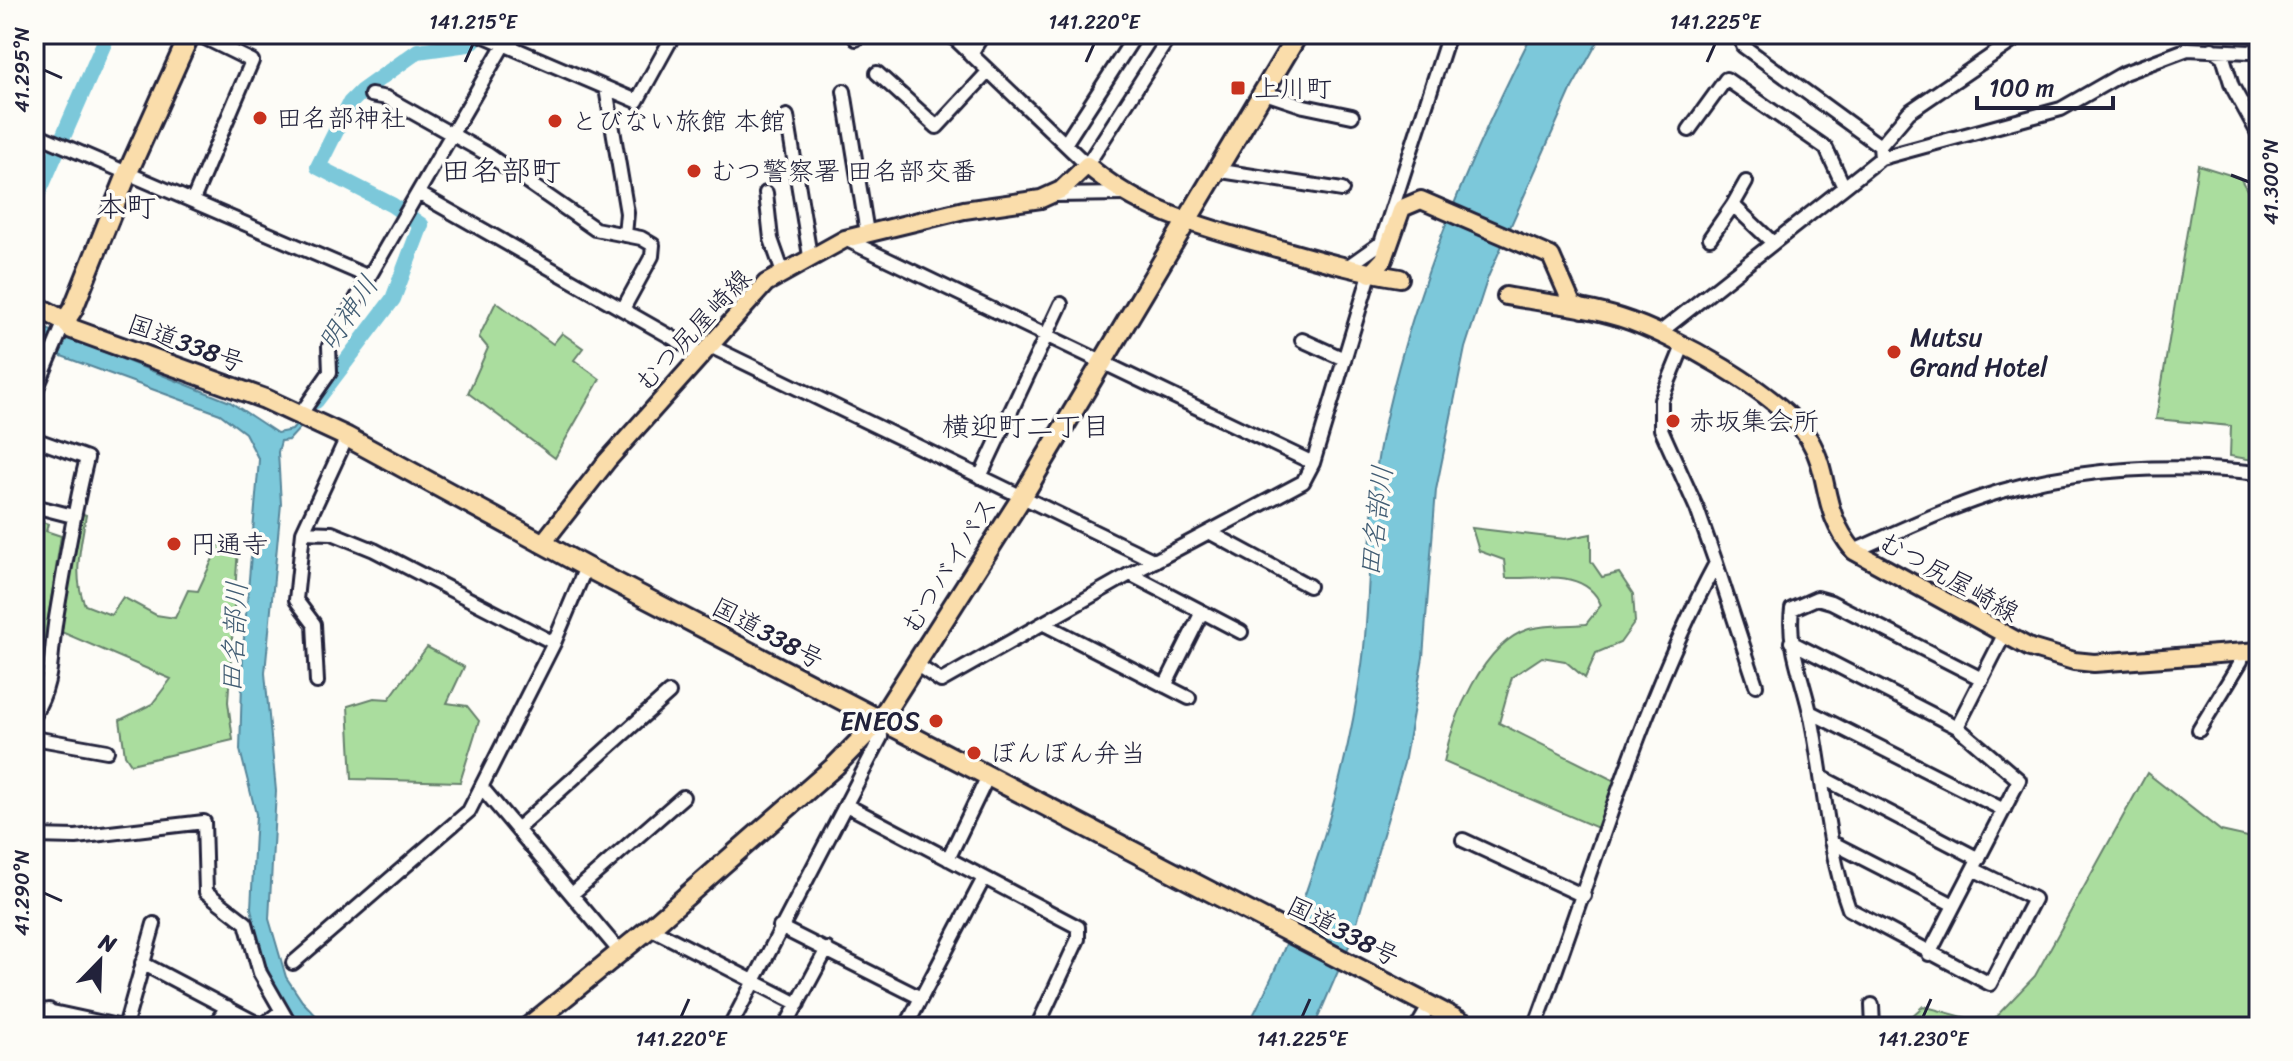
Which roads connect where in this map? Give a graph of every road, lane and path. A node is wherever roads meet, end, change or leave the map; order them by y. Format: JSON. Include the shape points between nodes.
{"nodes":[{"id":1,"x":190,"y":34,"type":"edge"},
{"id":2,"x":197,"y":34,"type":"edge"},
{"id":3,"x":480,"y":34,"type":"edge"},
{"id":4,"x":674,"y":34,"type":"edge"},
{"id":5,"x":950,"y":34,"type":"edge"},
{"id":6,"x":983,"y":34,"type":"edge"},
{"id":7,"x":1136,"y":34,"type":"edge"},
{"id":8,"x":1171,"y":34,"type":"edge"},
{"id":9,"x":1298,"y":34,"type":"edge"},
{"id":10,"x":1385,"y":34,"type":"edge"},
{"id":11,"x":1402,"y":34,"type":"edge"},
{"id":12,"x":1449,"y":34,"type":"edge"},
{"id":13,"x":2023,"y":34,"type":"edge"},
{"id":14,"x":504,"y":44,"type":"junction"},
{"id":15,"x":1743,"y":46,"type":"dead end"},
{"id":16,"x":2210,"y":48,"type":"junction"},
{"id":17,"x":2259,"y":48,"type":"edge"},
{"id":18,"x":970,"y":55,"type":"junction"},
{"id":19,"x":988,"y":72,"type":"junction"},
{"id":20,"x":877,"y":73,"type":"dead end"},
{"id":21,"x":606,"y":88,"type":"junction"},
{"id":22,"x":844,"y":91,"type":"dead end"},
{"id":23,"x":1262,"y":92,"type":"junction"},
{"id":24,"x":371,"y":95,"type":"dead end"},
{"id":25,"x":787,"y":116,"type":"dead end"},
{"id":26,"x":1352,"y":116,"type":"dead end"},
{"id":27,"x":1689,"y":130,"type":"dead end"},
{"id":28,"x":34,"y":133,"type":"edge"},
{"id":29,"x":454,"y":134,"type":"junction"},
{"id":30,"x":2259,"y":135,"type":"edge"},
{"id":31,"x":1065,"y":144,"type":"junction"},
{"id":32,"x":1881,"y":152,"type":"junction"},
{"id":33,"x":1087,"y":165,"type":"junction"},
{"id":34,"x":1215,"y":170,"type":"junction"},
{"id":35,"x":128,"y":172,"type":"junction"},
{"id":36,"x":1746,"y":182,"type":"dead end"},
{"id":37,"x":1843,"y":185,"type":"junction"},
{"id":38,"x":1342,"y":190,"type":"dead end"},
{"id":39,"x":418,"y":193,"type":"junction"},
{"id":40,"x":766,"y":193,"type":"dead end"},
{"id":41,"x":1125,"y":194,"type":"junction"},
{"id":42,"x":1053,"y":195,"type":"junction"},
{"id":43,"x":193,"y":200,"type":"junction"},
{"id":44,"x":1733,"y":205,"type":"junction"},
{"id":45,"x":1186,"y":222,"type":"junction"},
{"id":46,"x":867,"y":233,"type":"junction"},
{"id":47,"x":625,"y":235,"type":"junction"},
{"id":48,"x":1710,"y":238,"type":"dead end"},
{"id":49,"x":845,"y":239,"type":"junction"},
{"id":50,"x":1772,"y":242,"type":"junction"},
{"id":51,"x":810,"y":256,"type":"junction"},
{"id":52,"x":1347,"y":267,"type":"junction"},
{"id":53,"x":783,"y":273,"type":"junction"},
{"id":54,"x":1370,"y":274,"type":"junction"},
{"id":55,"x":369,"y":277,"type":"junction"},
{"id":56,"x":1400,"y":278,"type":"dead end"},
{"id":57,"x":1506,"y":296,"type":"dead end"},
{"id":58,"x":1061,"y":304,"type":"dead end"},
{"id":59,"x":34,"y":305,"type":"edge"},
{"id":60,"x":623,"y":309,"type":"junction"},
{"id":61,"x":1585,"y":310,"type":"junction"},
{"id":62,"x":62,"y":325,"type":"junction"},
{"id":63,"x":1048,"y":334,"type":"junction"},
{"id":64,"x":1658,"y":334,"type":"junction"},
{"id":65,"x":1302,"y":340,"type":"dead end"},
{"id":66,"x":1683,"y":346,"type":"junction"},
{"id":67,"x":706,"y":350,"type":"junction"},
{"id":68,"x":1344,"y":359,"type":"junction"},
{"id":69,"x":1103,"y":360,"type":"junction"},
{"id":70,"x":34,"y":395,"type":"edge"},
{"id":71,"x":304,"y":417,"type":"junction"},
{"id":72,"x":347,"y":437,"type":"junction"},
{"id":73,"x":34,"y":439,"type":"edge"},
{"id":74,"x":1313,"y":463,"type":"junction"},
{"id":75,"x":2259,"y":473,"type":"edge"},
{"id":76,"x":980,"y":477,"type":"junction"},
{"id":77,"x":1022,"y":497,"type":"junction"},
{"id":78,"x":34,"y":506,"type":"edge"},
{"id":79,"x":73,"y":516,"type":"junction"},
{"id":80,"x":303,"y":532,"type":"junction"},
{"id":81,"x":1209,"y":532,"type":"junction"},
{"id":82,"x":542,"y":544,"type":"junction"},
{"id":83,"x":1854,"y":551,"type":"junction"},
{"id":84,"x":1155,"y":561,"type":"junction"},
{"id":85,"x":1716,"y":563,"type":"junction"},
{"id":86,"x":586,"y":567,"type":"junction"},
{"id":87,"x":1130,"y":574,"type":"junction"},
{"id":88,"x":1309,"y":586,"type":"dead end"},
{"id":89,"x":1202,"y":612,"type":"junction"},
{"id":90,"x":1046,"y":625,"type":"junction"},
{"id":91,"x":1241,"y":632,"type":"dead end"},
{"id":92,"x":2004,"y":635,"type":"junction"},
{"id":93,"x":1791,"y":642,"type":"junction"},
{"id":94,"x":554,"y":643,"type":"junction"},
{"id":95,"x":2250,"y":651,"type":"edge"},
{"id":96,"x":917,"y":665,"type":"junction"},
{"id":97,"x":1982,"y":679,"type":"junction"},
{"id":98,"x":317,"y":682,"type":"dead end"},
{"id":99,"x":1756,"y":685,"type":"dead end"},
{"id":100,"x":1165,"y":686,"type":"junction"},
{"id":101,"x":669,"y":693,"type":"dead end"},
{"id":102,"x":1189,"y":698,"type":"dead end"},
{"id":103,"x":1810,"y":712,"type":"junction"},
{"id":104,"x":34,"y":714,"type":"edge"},
{"id":105,"x":880,"y":720,"type":"junction"},
{"id":106,"x":1957,"y":727,"type":"junction"},
{"id":107,"x":2199,"y":730,"type":"dead end"},
{"id":108,"x":34,"y":738,"type":"edge"},
{"id":109,"x":107,"y":751,"type":"dead end"},
{"id":110,"x":988,"y":776,"type":"junction"},
{"id":111,"x":1823,"y":778,"type":"junction"},
{"id":112,"x":483,"y":789,"type":"junction"},
{"id":113,"x":683,"y":797,"type":"dead end"},
{"id":114,"x":846,"y":805,"type":"junction"},
{"id":115,"x":2004,"y":810,"type":"junction"},
{"id":116,"x":517,"y":829,"type":"junction"},
{"id":117,"x":34,"y":836,"type":"edge"},
{"id":118,"x":1463,"y":840,"type":"dead end"},
{"id":119,"x":1831,"y":842,"type":"junction"},
{"id":120,"x":948,"y":859,"type":"junction"},
{"id":121,"x":1976,"y":864,"type":"junction"},
{"id":122,"x":984,"y":878,"type":"junction"},
{"id":123,"x":572,"y":894,"type":"junction"},
{"id":124,"x":1584,"y":896,"type":"junction"},
{"id":125,"x":1954,"y":905,"type":"junction"},
{"id":126,"x":154,"y":924,"type":"dead end"},
{"id":127,"x":780,"y":927,"type":"junction"},
{"id":128,"x":650,"y":928,"type":"junction"},
{"id":129,"x":827,"y":949,"type":"junction"},
{"id":130,"x":620,"y":952,"type":"junction"},
{"id":131,"x":1929,"y":954,"type":"junction"},
{"id":132,"x":142,"y":963,"type":"junction"},
{"id":133,"x":293,"y":963,"type":"dead end"},
{"id":134,"x":752,"y":981,"type":"junction"},
{"id":135,"x":921,"y":998,"type":"junction"},
{"id":136,"x":798,"y":1004,"type":"junction"},
{"id":137,"x":1430,"y":1005,"type":"junction"},
{"id":138,"x":1872,"y":1005,"type":"dead end"},
{"id":139,"x":227,"y":1007,"type":"junction"},
{"id":140,"x":34,"y":1008,"type":"edge"},
{"id":141,"x":49,"y":1010,"type":"junction"},
{"id":142,"x":280,"y":1012,"type":"junction"},
{"id":143,"x":48,"y":1027,"type":"edge"},
{"id":144,"x":123,"y":1027,"type":"edge"},
{"id":145,"x":213,"y":1027,"type":"edge"},
{"id":146,"x":291,"y":1027,"type":"edge"},
{"id":147,"x":528,"y":1027,"type":"edge"},
{"id":148,"x":730,"y":1027,"type":"edge"},
{"id":149,"x":785,"y":1027,"type":"edge"},
{"id":150,"x":906,"y":1027,"type":"edge"},
{"id":151,"x":1037,"y":1027,"type":"edge"},
{"id":152,"x":1417,"y":1027,"type":"edge"},
{"id":153,"x":1471,"y":1027,"type":"edge"},
{"id":154,"x":1535,"y":1027,"type":"edge"},
{"id":155,"x":1873,"y":1027,"type":"edge"}],
"edges":[{"from":1,"to":35,"type":"highway"},
{"from":2,"to":43,"type":"street","via":[[252,61]]},
{"from":3,"to":14,"type":"street"},
{"from":4,"to":21,"type":"street","via":[[637,101]]},
{"from":5,"to":18,"type":"street"},
{"from":6,"to":18,"type":"street"},
{"from":7,"to":31,"type":"street"},
{"from":8,"to":33,"type":"street"},
{"from":9,"to":23,"type":"highway","name":"むつバイパス"},
{"from":10,"to":11,"type":"street"},
{"from":12,"to":52,"type":"street","via":[[1381,243]]},
{"from":13,"to":32,"type":"street","via":[[1909,112]]},
{"from":14,"to":21,"type":"street"},
{"from":14,"to":29,"type":"street"},
{"from":15,"to":32,"type":"street"},
{"from":16,"to":17,"type":"street"},
{"from":16,"to":30,"type":"street","via":[[2223,57]]},
{"from":16,"to":32,"type":"street","via":[[2156,59],[2061,109]]},
{"from":18,"to":19,"type":"street"},
{"from":19,"to":20,"type":"street","via":[[937,127]]},
{"from":19,"to":31,"type":"street"},
{"from":21,"to":47,"type":"street","via":[[627,213]]},
{"from":22,"to":46,"type":"street"},
{"from":23,"to":26,"type":"street"},
{"from":23,"to":34,"type":"highway","name":"むつバイパス"},
{"from":24,"to":29,"type":"street","via":[[387,98]]},
{"from":25,"to":51,"type":"street"},
{"from":27,"to":37,"type":"street","via":[[1726,79],[1826,148]]},
{"from":28,"to":35,"type":"street"},
{"from":29,"to":39,"type":"street"},
{"from":29,"to":47,"type":"street","via":[[595,229]]},
{"from":31,"to":33,"type":"street"},
{"from":32,"to":37,"type":"street"},
{"from":33,"to":41,"type":"main road"},
{"from":33,"to":42,"type":"main road","name":"むつ尻屋崎線"},
{"from":34,"to":38,"type":"street"},
{"from":34,"to":45,"type":"highway","name":"むつバイパス"},
{"from":35,"to":43,"type":"street"},
{"from":35,"to":62,"type":"highway"},
{"from":36,"to":44,"type":"street"},
{"from":37,"to":50,"type":"street"},
{"from":39,"to":55,"type":"street"},
{"from":39,"to":60,"type":"street"},
{"from":40,"to":53,"type":"street","via":[[771,239]]},
{"from":41,"to":42,"type":"street"},
{"from":41,"to":45,"type":"main road"},
{"from":42,"to":46,"type":"main road","name":"むつ尻屋崎線"},
{"from":43,"to":55,"type":"street"},
{"from":44,"to":48,"type":"street"},
{"from":44,"to":50,"type":"street"},
{"from":45,"to":52,"type":"main road"},
{"from":45,"to":69,"type":"highway","name":"むつバイパス"},
{"from":46,"to":49,"type":"main road","name":"むつ尻屋崎線"},
{"from":47,"to":60,"type":"street","via":[[641,238],[654,249]]},
{"from":49,"to":51,"type":"main road","name":"むつ尻屋崎線"},
{"from":49,"to":63,"type":"street"},
{"from":50,"to":64,"type":"street"},
{"from":51,"to":53,"type":"main road","name":"むつ尻屋崎線"},
{"from":52,"to":54,"type":"main road"},
{"from":53,"to":67,"type":"main road","name":"むつ尻屋崎線","via":[[766,283]]},
{"from":54,"to":56,"type":"main road"},
{"from":54,"to":61,"type":"main road","via":[[1384,259],[1402,208],[1413,201],[1434,204],[1551,256],[1572,304]]},
{"from":54,"to":68,"type":"street"},
{"from":55,"to":71,"type":"street","via":[[329,346],[330,372]]},
{"from":57,"to":61,"type":"main road","name":"むつ尻屋崎線"},
{"from":58,"to":63,"type":"street"},
{"from":59,"to":62,"type":"highway","name":"国道338号"},
{"from":60,"to":67,"type":"street"},
{"from":61,"to":64,"type":"main road","name":"むつ尻屋崎線"},
{"from":62,"to":70,"type":"street"},
{"from":62,"to":71,"type":"highway","name":"国道338号"},
{"from":63,"to":69,"type":"street"},
{"from":63,"to":76,"type":"street"},
{"from":64,"to":66,"type":"main road","name":"むつ尻屋崎線"},
{"from":65,"to":68,"type":"street"},
{"from":66,"to":83,"type":"main road","name":"むつ尻屋崎線","via":[[1748,384],[1794,420],[1815,450],[1834,524]]},
{"from":66,"to":85,"type":"street","via":[[1661,400],[1661,429]]},
{"from":67,"to":76,"type":"street"},
{"from":67,"to":82,"type":"main road","name":"むつ尻屋崎線"},
{"from":68,"to":74,"type":"street"},
{"from":69,"to":74,"type":"street"},
{"from":69,"to":77,"type":"highway","name":"むつバイパス"},
{"from":71,"to":72,"type":"highway","name":"国道338号"},
{"from":72,"to":80,"type":"street"},
{"from":72,"to":82,"type":"highway","name":"国道338号"},
{"from":73,"to":79,"type":"street","via":[[87,458]]},
{"from":74,"to":81,"type":"street","via":[[1303,482]]},
{"from":75,"to":83,"type":"street","via":[[2183,469],[2061,477],[1999,492]]},
{"from":76,"to":77,"type":"street"},
{"from":77,"to":84,"type":"street"},
{"from":77,"to":96,"type":"highway","name":"むつバイパス"},
{"from":78,"to":79,"type":"street"},
{"from":79,"to":104,"type":"street","via":[[51,674]]},
{"from":80,"to":94,"type":"street","via":[[332,533],[374,550]]},
{"from":80,"to":98,"type":"street","via":[[296,600],[314,624]]},
{"from":81,"to":84,"type":"street"},
{"from":81,"to":88,"type":"street"},
{"from":82,"to":86,"type":"highway","name":"国道338号"},
{"from":83,"to":92,"type":"main road","name":"むつ尻屋崎線"},
{"from":84,"to":87,"type":"street"},
{"from":85,"to":99,"type":"street"},
{"from":85,"to":124,"type":"street","via":[[1629,765]]},
{"from":86,"to":94,"type":"street"},
{"from":86,"to":105,"type":"highway","name":"国道338号"},
{"from":87,"to":89,"type":"street"},
{"from":87,"to":90,"type":"street"},
{"from":89,"to":91,"type":"street"},
{"from":89,"to":100,"type":"street"},
{"from":90,"to":96,"type":"street","via":[[941,681]]},
{"from":90,"to":100,"type":"street"},
{"from":92,"to":95,"type":"main road","name":"むつ尻屋崎線","via":[[2053,656],[2094,663]]},
{"from":92,"to":97,"type":"street"},
{"from":93,"to":97,"type":"street","via":[[1792,609],[1817,598]]},
{"from":93,"to":103,"type":"street"},
{"from":93,"to":106,"type":"street"},
{"from":94,"to":112,"type":"street"},
{"from":95,"to":107,"type":"street"},
{"from":96,"to":105,"type":"highway","name":"むつバイパス"},
{"from":97,"to":106,"type":"street"},
{"from":100,"to":102,"type":"street"},
{"from":101,"to":116,"type":"street"},
{"from":103,"to":111,"type":"street"},
{"from":103,"to":115,"type":"street"},
{"from":105,"to":110,"type":"highway","name":"国道338号"},
{"from":105,"to":114,"type":"street","via":[[881,737]]},
{"from":105,"to":128,"type":"highway","name":"むつバイパス"},
{"from":106,"to":115,"type":"street","via":[[2019,780]]},
{"from":108,"to":109,"type":"street"},
{"from":110,"to":120,"type":"street"},
{"from":110,"to":137,"type":"highway","name":"国道338号"},
{"from":111,"to":119,"type":"street"},
{"from":111,"to":121,"type":"street"},
{"from":112,"to":116,"type":"street"},
{"from":112,"to":133,"type":"street","via":[[469,811]]},
{"from":113,"to":123,"type":"street"},
{"from":114,"to":120,"type":"street"},
{"from":114,"to":127,"type":"street"},
{"from":115,"to":121,"type":"street"},
{"from":116,"to":123,"type":"street"},
{"from":117,"to":142,"type":"street","via":[[76,837],[204,822],[206,892],[246,923],[260,973]]},
{"from":118,"to":124,"type":"street"},
{"from":119,"to":125,"type":"street"},
{"from":119,"to":131,"type":"street","via":[[1849,909]]},
{"from":120,"to":122,"type":"street"},
{"from":121,"to":125,"type":"street"},
{"from":121,"to":131,"type":"street","via":[[2034,899],[1990,984]]},
{"from":122,"to":135,"type":"street"},
{"from":122,"to":151,"type":"street","via":[[1078,927],[1078,939]]},
{"from":123,"to":130,"type":"street"},
{"from":124,"to":154,"type":"street"},
{"from":125,"to":131,"type":"street"},
{"from":126,"to":132,"type":"street"},
{"from":127,"to":129,"type":"street"},
{"from":127,"to":134,"type":"street"},
{"from":128,"to":130,"type":"highway","name":"むつバイパス"},
{"from":128,"to":134,"type":"street"},
{"from":129,"to":135,"type":"street"},
{"from":129,"to":136,"type":"street"},
{"from":130,"to":147,"type":"highway","name":"むつバイパス"},
{"from":132,"to":139,"type":"street"},
{"from":132,"to":144,"type":"street"},
{"from":134,"to":136,"type":"street"},
{"from":134,"to":148,"type":"street"},
{"from":135,"to":150,"type":"street"},
{"from":136,"to":149,"type":"street"},
{"from":137,"to":152,"type":"street"},
{"from":137,"to":153,"type":"highway","name":"国道338号"},
{"from":138,"to":155,"type":"street"},
{"from":139,"to":142,"type":"street","via":[[262,1026]]},
{"from":139,"to":145,"type":"street"},
{"from":140,"to":141,"type":"street"},
{"from":141,"to":143,"type":"street"},
{"from":141,"to":144,"type":"street"},
{"from":142,"to":146,"type":"street"}]}
